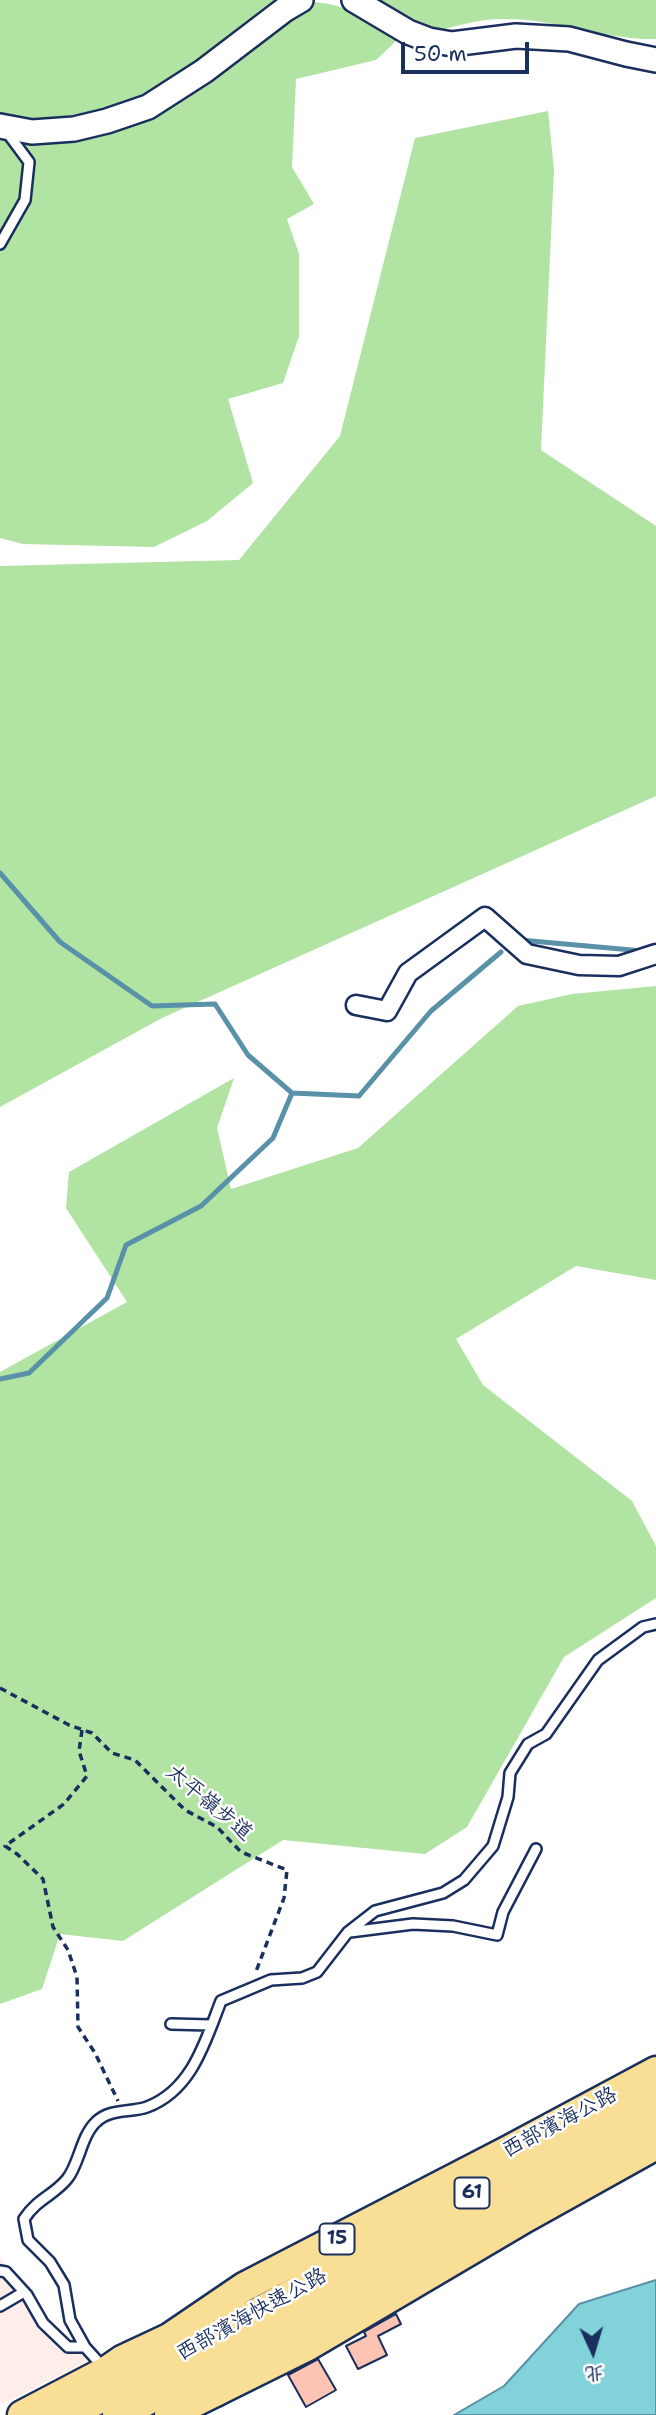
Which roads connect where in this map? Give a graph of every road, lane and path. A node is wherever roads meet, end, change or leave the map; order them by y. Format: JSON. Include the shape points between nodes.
{"nodes":[{"id":1,"x":301,"y":0,"type":"edge"},
{"id":2,"x":354,"y":0,"type":"edge"},
{"id":3,"x":656,"y":60,"type":"edge"},
{"id":4,"x":1,"y":126,"type":"edge"},
{"id":5,"x":0,"y":244,"type":"edge"},
{"id":6,"x":656,"y":954,"type":"edge"},
{"id":7,"x":356,"y":1005,"type":"dead end"},
{"id":8,"x":656,"y":1624,"type":"edge"},
{"id":9,"x":0,"y":1688,"type":"edge"},
{"id":10,"x":82,"y":1730,"type":"junction"},
{"id":11,"x":536,"y":1849,"type":"dead end"},
{"id":12,"x":348,"y":1932,"type":"junction"},
{"id":13,"x":249,"y":1988,"type":"junction"},
{"id":14,"x":171,"y":2024,"type":"dead end"},
{"id":15,"x":211,"y":2025,"type":"junction"},
{"id":16,"x":656,"y":2071,"type":"edge"},
{"id":17,"x":656,"y":2090,"type":"edge"},
{"id":18,"x":122,"y":2111,"type":"junction"},
{"id":19,"x":656,"y":2118,"type":"edge"},
{"id":20,"x":656,"y":2145,"type":"edge"},
{"id":21,"x":495,"y":2194,"type":"junction"},
{"id":22,"x":0,"y":2272,"type":"edge"},
{"id":23,"x":24,"y":2292,"type":"junction"},
{"id":24,"x":0,"y":2306,"type":"edge"},
{"id":25,"x":293,"y":2308,"type":"junction"},
{"id":26,"x":169,"y":2338,"type":"junction"},
{"id":27,"x":85,"y":2347,"type":"junction"},
{"id":28,"x":106,"y":2371,"type":"junction"},
{"id":29,"x":215,"y":2391,"type":"junction"},
{"id":30,"x":22,"y":2415,"type":"edge"},
{"id":31,"x":67,"y":2415,"type":"edge"},
{"id":32,"x":118,"y":2415,"type":"edge"},
{"id":33,"x":169,"y":2415,"type":"edge"}],
"edges":[{"from":1,"to":4,"type":"street","via":[[187,84],[148,107],[74,129],[32,132]]},
{"from":2,"to":3,"type":"street","via":[[429,40],[452,44],[516,36],[569,39]]},
{"from":4,"to":5,"type":"lane","via":[[29,162],[25,200]]},
{"from":6,"to":7,"type":"street","via":[[619,966],[527,954],[485,917],[408,973],[387,1011]]},
{"from":8,"to":12,"type":"lane","via":[[643,1627],[598,1660],[546,1734],[528,1744],[510,1773],[493,1846],[464,1880],[443,1893],[375,1911]]},
{"from":9,"to":10,"type":"path","name":"太平嶺步道"},
{"from":10,"to":13,"type":"path","name":"太平嶺步道","via":[[92,1733],[112,1753],[135,1760],[185,1810],[218,1827],[241,1852],[287,1870],[284,1898]]},
{"from":10,"to":18,"type":"path","via":[[79,1751],[87,1776],[64,1804],[5,1846],[43,1879],[53,1927],[68,1950],[77,1977],[78,2027]]},
{"from":11,"to":12,"type":"lane","via":[[503,1912],[497,1935],[414,1924]]},
{"from":12,"to":13,"type":"lane","via":[[317,1972]]},
{"from":13,"to":15,"type":"lane","via":[[221,2001]]},
{"from":14,"to":15,"type":"lane"},
{"from":15,"to":18,"type":"lane","via":[[198,2058],[171,2095],[145,2108]]},
{"from":16,"to":26,"type":"main road","name":"西部濱海公路","number":"15","via":[[244,2287]]},
{"from":17,"to":21,"type":"highway","name":"西部濱海快速公路","number":"61"},
{"from":18,"to":27,"type":"lane","via":[[96,2122],[69,2177],[34,2204],[24,2219],[28,2241],[50,2262],[64,2285],[70,2320]]},
{"from":19,"to":21,"type":"highway","name":"西部濱海快速公路","number":"61"},
{"from":20,"to":29,"type":"main road","via":[[308,2346]]},
{"from":21,"to":25,"type":"highway","name":"西部濱海快速公路","number":"61"},
{"from":21,"to":26,"type":"highway","via":[[379,2230]]},
{"from":21,"to":29,"type":"highway","via":[[423,2262]]},
{"from":22,"to":23,"type":"lane","via":[[6,2272]]},
{"from":23,"to":24,"type":"lane"},
{"from":23,"to":27,"type":"lane","via":[[43,2323],[68,2347]]},
{"from":25,"to":31,"type":"highway","name":"西部濱海快速公路","number":"61"},
{"from":25,"to":32,"type":"highway","name":"西部濱海快速公路","number":"61"},
{"from":26,"to":28,"type":"main road","name":"西部濱海公路","number":"15"},
{"from":27,"to":28,"type":"lane"},
{"from":28,"to":30,"type":"main road","name":"西部濱海公路","number":"15"},
{"from":29,"to":33,"type":"main road"}]}
